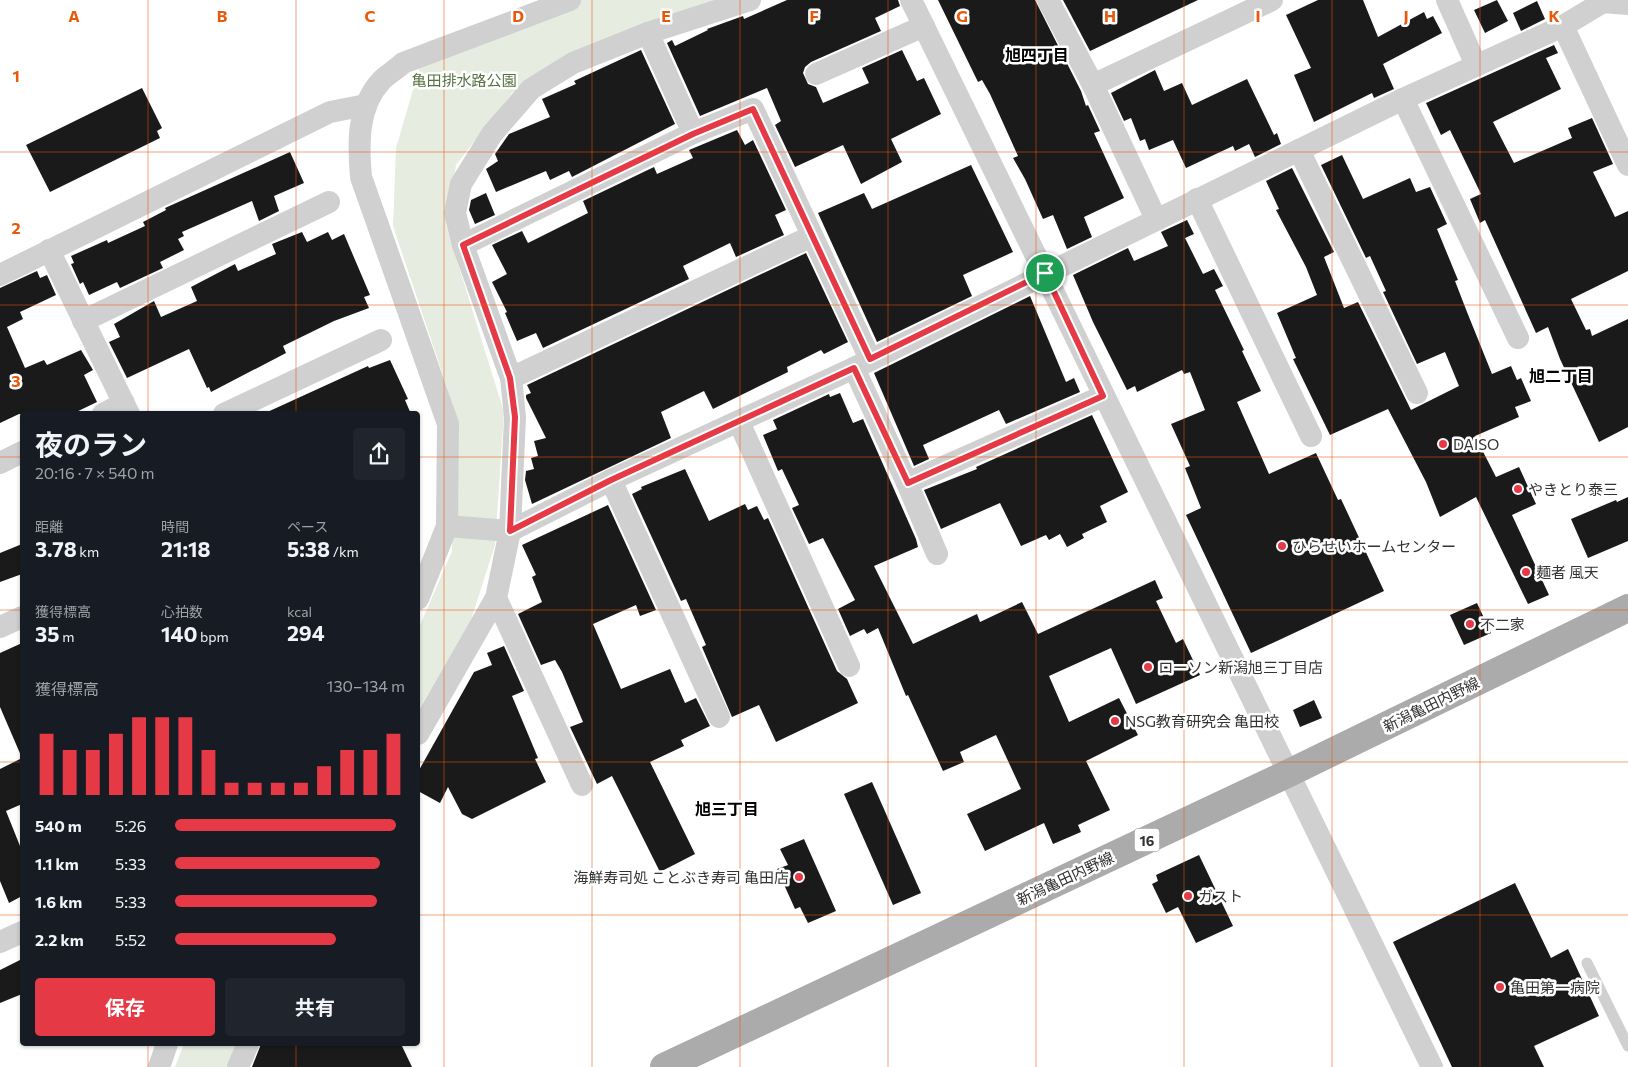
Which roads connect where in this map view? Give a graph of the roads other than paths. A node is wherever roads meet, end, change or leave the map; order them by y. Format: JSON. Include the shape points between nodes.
{"nodes":[{"id":1,"x":570,"y":0,"type":"edge"},
{"id":2,"x":750,"y":0,"type":"edge"},
{"id":3,"x":911,"y":0,"type":"edge"},
{"id":4,"x":1048,"y":0,"type":"edge"},
{"id":5,"x":1272,"y":0,"type":"edge"},
{"id":6,"x":1447,"y":0,"type":"edge"},
{"id":7,"x":1628,"y":4,"type":"edge"},
{"id":8,"x":924,"y":26,"type":"junction"},
{"id":9,"x":1563,"y":26,"type":"junction"},
{"id":10,"x":648,"y":33,"type":"junction"},
{"id":11,"x":1476,"y":65,"type":"junction"},
{"id":12,"x":816,"y":74,"type":"dead end"},
{"id":13,"x":1093,"y":85,"type":"junction"},
{"id":14,"x":1403,"y":99,"type":"junction"},
{"id":15,"x":366,"y":105,"type":"junction"},
{"id":16,"x":693,"y":134,"type":"junction"},
{"id":17,"x":1299,"y":150,"type":"junction"},
{"id":18,"x":1628,"y":165,"type":"edge"},
{"id":19,"x":1197,"y":199,"type":"junction"},
{"id":20,"x":329,"y":202,"type":"dead end"},
{"id":21,"x":1156,"y":219,"type":"junction"},
{"id":22,"x":812,"y":236,"type":"junction"},
{"id":23,"x":463,"y":245,"type":"junction"},
{"id":24,"x":49,"y":250,"type":"junction"},
{"id":25,"x":1045,"y":273,"type":"junction"},
{"id":26,"x":0,"y":275,"type":"edge"},
{"id":27,"x":83,"y":321,"type":"junction"},
{"id":28,"x":1518,"y":338,"type":"dead end"},
{"id":29,"x":381,"y":340,"type":"dead end"},
{"id":30,"x":862,"y":364,"type":"junction"},
{"id":31,"x":510,"y":378,"type":"junction"},
{"id":32,"x":1417,"y":393,"type":"dead end"},
{"id":33,"x":1103,"y":396,"type":"junction"},
{"id":34,"x":127,"y":409,"type":"edge"},
{"id":35,"x":230,"y":411,"type":"edge"},
{"id":36,"x":739,"y":422,"type":"junction"},
{"id":37,"x":1311,"y":436,"type":"dead end"},
{"id":38,"x":20,"y":453,"type":"edge"},
{"id":39,"x":0,"y":463,"type":"edge"},
{"id":40,"x":611,"y":480,"type":"junction"},
{"id":41,"x":908,"y":483,"type":"junction"},
{"id":42,"x":447,"y":526,"type":"junction"},
{"id":43,"x":510,"y":531,"type":"junction"},
{"id":44,"x":937,"y":554,"type":"dead end"},
{"id":45,"x":420,"y":594,"type":"edge"},
{"id":46,"x":496,"y":598,"type":"junction"},
{"id":47,"x":1628,"y":608,"type":"edge"},
{"id":48,"x":20,"y":617,"type":"edge"},
{"id":49,"x":0,"y":627,"type":"edge"},
{"id":50,"x":849,"y":666,"type":"dead end"},
{"id":51,"x":718,"y":717,"type":"dead end"},
{"id":52,"x":420,"y":731,"type":"edge"},
{"id":53,"x":1287,"y":774,"type":"junction"},
{"id":54,"x":582,"y":785,"type":"dead end"},
{"id":55,"x":20,"y":933,"type":"edge"},
{"id":56,"x":0,"y":942,"type":"edge"},
{"id":57,"x":1586,"y":963,"type":"dead end"},
{"id":58,"x":166,"y":1046,"type":"edge"},
{"id":59,"x":247,"y":1046,"type":"edge"},
{"id":60,"x":1628,"y":1046,"type":"edge"},
{"id":61,"x":160,"y":1067,"type":"edge"},
{"id":62,"x":238,"y":1067,"type":"edge"},
{"id":63,"x":664,"y":1067,"type":"edge"},
{"id":64,"x":1432,"y":1067,"type":"edge"}],
"edges":[{"from":1,"to":15,"type":"street","via":[[404,63],[382,81]]},
{"from":2,"to":10,"type":"street"},
{"from":3,"to":8,"type":"street"},
{"from":4,"to":13,"type":"street"},
{"from":5,"to":13,"type":"street"},
{"from":6,"to":11,"type":"street"},
{"from":7,"to":9,"type":"street","via":[[1604,2]]},
{"from":8,"to":12,"type":"street"},
{"from":8,"to":25,"type":"street"},
{"from":9,"to":11,"type":"street"},
{"from":9,"to":18,"type":"street"},
{"from":10,"to":16,"type":"street"},
{"from":10,"to":23,"type":"street","via":[[573,63],[531,89],[492,134],[461,184],[455,213]]},
{"from":11,"to":14,"type":"street"},
{"from":13,"to":21,"type":"street"},
{"from":14,"to":17,"type":"street"},
{"from":14,"to":28,"type":"street"},
{"from":15,"to":24,"type":"street","via":[[330,112]]},
{"from":15,"to":42,"type":"street","via":[[358,144],[361,177],[448,424]]},
{"from":16,"to":22,"type":"street","via":[[753,109]]},
{"from":16,"to":23,"type":"street"},
{"from":17,"to":19,"type":"street"},
{"from":17,"to":32,"type":"street"},
{"from":19,"to":21,"type":"street"},
{"from":19,"to":37,"type":"street"},
{"from":20,"to":27,"type":"street"},
{"from":21,"to":25,"type":"street"},
{"from":22,"to":30,"type":"street"},
{"from":22,"to":31,"type":"street"},
{"from":23,"to":31,"type":"street"},
{"from":24,"to":26,"type":"street"},
{"from":24,"to":27,"type":"street"},
{"from":25,"to":30,"type":"street"},
{"from":25,"to":33,"type":"street"},
{"from":27,"to":34,"type":"street"},
{"from":29,"to":35,"type":"street"},
{"from":30,"to":36,"type":"street"},
{"from":30,"to":41,"type":"street"},
{"from":31,"to":43,"type":"street","via":[[515,417]]},
{"from":33,"to":41,"type":"street"},
{"from":33,"to":53,"type":"street"},
{"from":36,"to":40,"type":"street"},
{"from":36,"to":50,"type":"street"},
{"from":38,"to":39,"type":"street"},
{"from":40,"to":43,"type":"street"},
{"from":40,"to":51,"type":"street"},
{"from":41,"to":44,"type":"street"},
{"from":42,"to":43,"type":"street"},
{"from":42,"to":45,"type":"street"},
{"from":43,"to":46,"type":"street"},
{"from":46,"to":52,"type":"street"},
{"from":46,"to":54,"type":"street"},
{"from":47,"to":53,"type":"main road","name":"新潟亀田内野線","number":"16"},
{"from":48,"to":49,"type":"street"},
{"from":53,"to":63,"type":"main road","name":"新潟亀田内野線","number":"16"},
{"from":53,"to":64,"type":"street"},
{"from":55,"to":56,"type":"street"},
{"from":57,"to":60,"type":"lane"},
{"from":58,"to":61,"type":"street"},
{"from":59,"to":62,"type":"street"}]}
